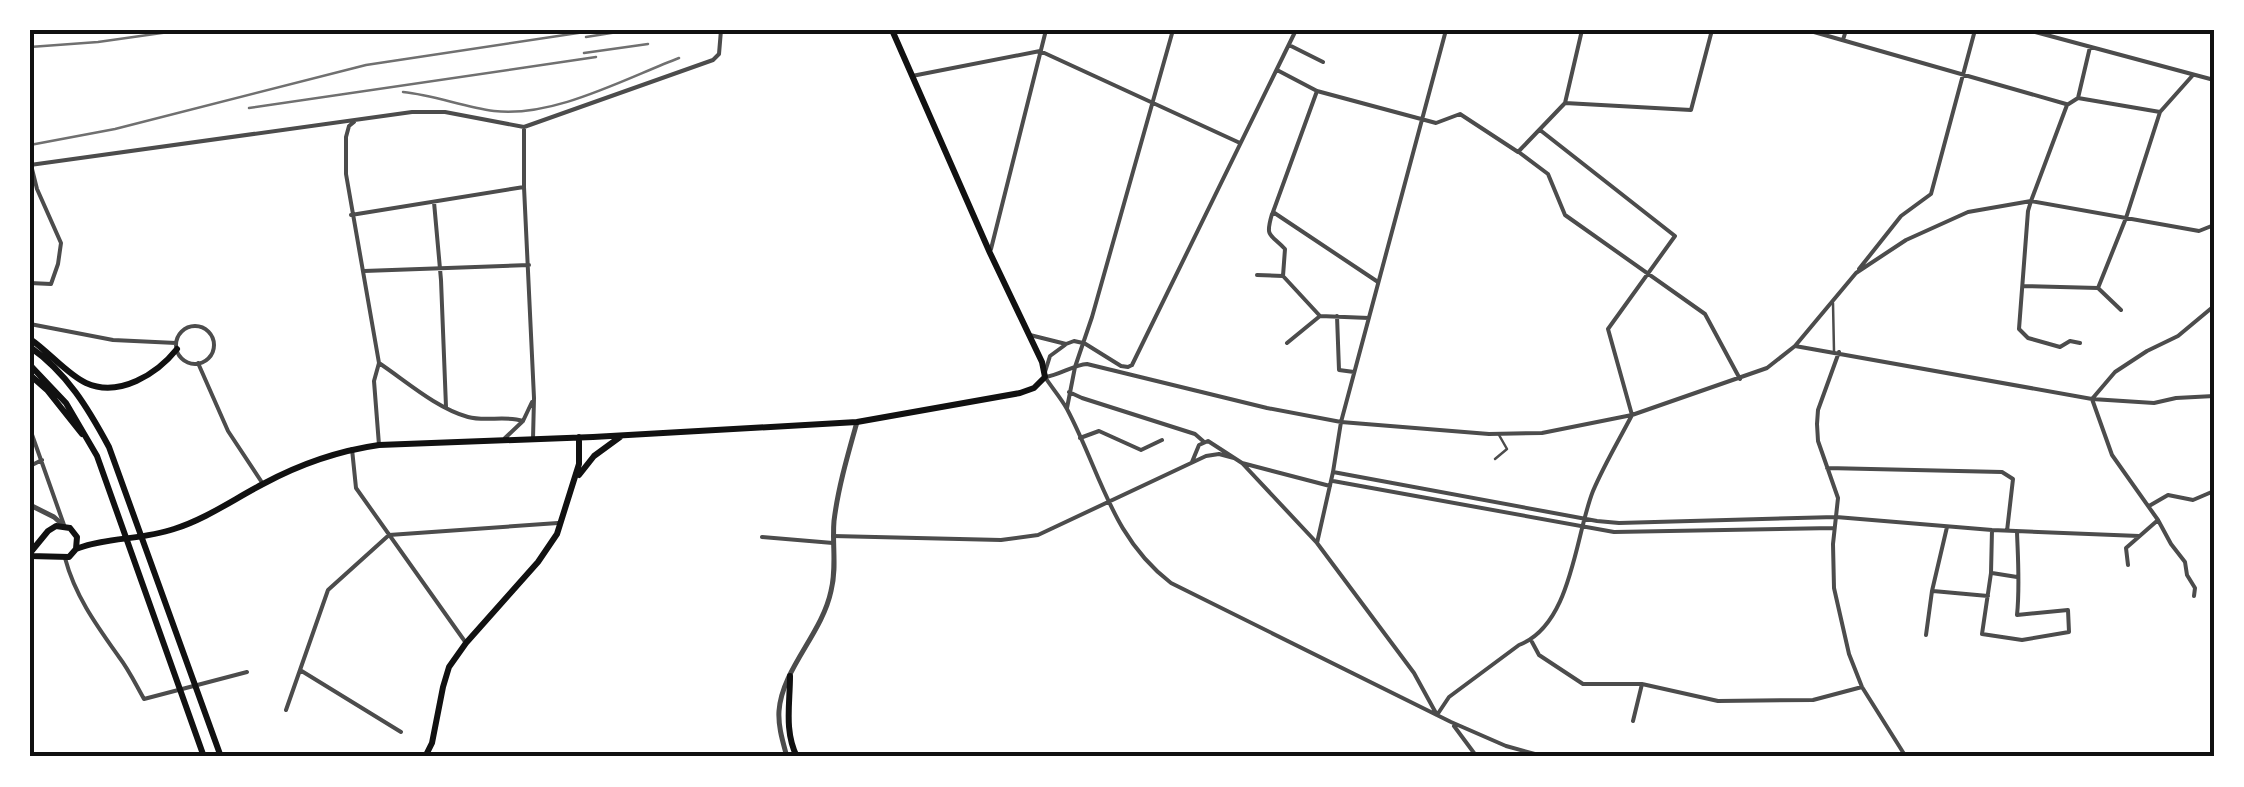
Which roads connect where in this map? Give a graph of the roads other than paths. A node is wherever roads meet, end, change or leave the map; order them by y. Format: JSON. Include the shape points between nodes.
{"nodes":[{"id":1,"x":721,"y":30,"type":"edge"},
{"id":2,"x":892,"y":30,"type":"edge"},
{"id":3,"x":1046,"y":30,"type":"edge"},
{"id":4,"x":1173,"y":30,"type":"edge"},
{"id":5,"x":1296,"y":30,"type":"edge"},
{"id":6,"x":1446,"y":30,"type":"edge"},
{"id":7,"x":1582,"y":30,"type":"edge"},
{"id":8,"x":1712,"y":30,"type":"edge"},
{"id":9,"x":1806,"y":30,"type":"edge"},
{"id":10,"x":1846,"y":30,"type":"edge"},
{"id":11,"x":1975,"y":30,"type":"edge"},
{"id":12,"x":2028,"y":30,"type":"edge"},
{"id":13,"x":1843,"y":40,"type":"junction"},
{"id":14,"x":1289,"y":45,"type":"junction"},
{"id":15,"x":2090,"y":47,"type":"junction"},
{"id":16,"x":1040,"y":52,"type":"junction"},
{"id":17,"x":1323,"y":62,"type":"dead end"},
{"id":18,"x":1276,"y":70,"type":"junction"},
{"id":19,"x":1963,"y":74,"type":"junction"},
{"id":20,"x":2193,"y":75,"type":"junction"},
{"id":21,"x":912,"y":76,"type":"junction"},
{"id":22,"x":2214,"y":80,"type":"edge"},
{"id":23,"x":1317,"y":92,"type":"junction"},
{"id":24,"x":2078,"y":98,"type":"junction"},
{"id":25,"x":1152,"y":102,"type":"junction"},
{"id":26,"x":1564,"y":103,"type":"junction"},
{"id":27,"x":2067,"y":104,"type":"junction"},
{"id":28,"x":2160,"y":112,"type":"junction"},
{"id":29,"x":1424,"y":118,"type":"junction"},
{"id":30,"x":358,"y":119,"type":"junction"},
{"id":31,"x":524,"y":126,"type":"junction"},
{"id":32,"x":1540,"y":130,"type":"junction"},
{"id":33,"x":1240,"y":143,"type":"junction"},
{"id":34,"x":1518,"y":152,"type":"junction"},
{"id":35,"x":30,"y":165,"type":"edge"},
{"id":36,"x":524,"y":187,"type":"junction"},
{"id":37,"x":2031,"y":201,"type":"junction"},
{"id":38,"x":434,"y":202,"type":"junction"},
{"id":39,"x":1273,"y":212,"type":"junction"},
{"id":40,"x":351,"y":215,"type":"junction"},
{"id":41,"x":2126,"y":218,"type":"junction"},
{"id":42,"x":2214,"y":225,"type":"edge"},
{"id":43,"x":990,"y":254,"type":"junction"},
{"id":44,"x":529,"y":264,"type":"junction"},
{"id":45,"x":439,"y":267,"type":"junction"},
{"id":46,"x":362,"y":271,"type":"junction"},
{"id":47,"x":1856,"y":273,"type":"junction"},
{"id":48,"x":1647,"y":274,"type":"junction"},
{"id":49,"x":1258,"y":276,"type":"dead end"},
{"id":50,"x":1284,"y":276,"type":"junction"},
{"id":51,"x":1378,"y":282,"type":"junction"},
{"id":52,"x":30,"y":283,"type":"edge"},
{"id":53,"x":2024,"y":286,"type":"junction"},
{"id":54,"x":2098,"y":288,"type":"junction"},
{"id":55,"x":1833,"y":300,"type":"junction"},
{"id":56,"x":2214,"y":306,"type":"edge"},
{"id":57,"x":2121,"y":310,"type":"dead end"},
{"id":58,"x":1320,"y":316,"type":"junction"},
{"id":59,"x":1336,"y":316,"type":"junction"},
{"id":60,"x":1368,"y":318,"type":"junction"},
{"id":61,"x":30,"y":324,"type":"edge"},
{"id":62,"x":1030,"y":335,"type":"junction"},
{"id":63,"x":30,"y":338,"type":"edge"},
{"id":64,"x":1083,"y":343,"type":"junction"},
{"id":65,"x":1287,"y":343,"type":"dead end"},
{"id":66,"x":2080,"y":343,"type":"dead end"},
{"id":67,"x":1066,"y":344,"type":"junction"},
{"id":68,"x":176,"y":346,"type":"junction"},
{"id":69,"x":1794,"y":346,"type":"junction"},
{"id":70,"x":30,"y":347,"type":"edge"},
{"id":71,"x":1837,"y":352,"type":"junction"},
{"id":72,"x":379,"y":363,"type":"junction"},
{"id":73,"x":30,"y":364,"type":"edge"},
{"id":74,"x":198,"y":364,"type":"junction"},
{"id":75,"x":1132,"y":365,"type":"junction"},
{"id":76,"x":1075,"y":367,"type":"junction"},
{"id":77,"x":1354,"y":372,"type":"junction"},
{"id":78,"x":30,"y":375,"type":"edge"},
{"id":79,"x":1044,"y":377,"type":"junction"},
{"id":80,"x":1136,"y":378,"type":"junction"},
{"id":81,"x":1740,"y":379,"type":"junction"},
{"id":82,"x":1069,"y":392,"type":"junction"},
{"id":83,"x":2214,"y":396,"type":"edge"},
{"id":84,"x":534,"y":398,"type":"junction"},
{"id":85,"x":2092,"y":399,"type":"junction"},
{"id":86,"x":446,"y":407,"type":"junction"},
{"id":87,"x":1067,"y":408,"type":"junction"},
{"id":88,"x":1632,"y":415,"type":"junction"},
{"id":89,"x":522,"y":421,"type":"junction"},
{"id":90,"x":857,"y":422,"type":"junction"},
{"id":91,"x":1340,"y":422,"type":"junction"},
{"id":92,"x":30,"y":429,"type":"edge"},
{"id":93,"x":1498,"y":434,"type":"junction"},
{"id":94,"x":622,"y":435,"type":"junction"},
{"id":95,"x":579,"y":437,"type":"junction"},
{"id":96,"x":593,"y":437,"type":"junction"},
{"id":97,"x":1080,"y":438,"type":"junction"},
{"id":98,"x":532,"y":439,"type":"junction"},
{"id":99,"x":504,"y":440,"type":"junction"},
{"id":100,"x":1162,"y":440,"type":"dead end"},
{"id":101,"x":1203,"y":441,"type":"junction"},
{"id":102,"x":91,"y":443,"type":"junction"},
{"id":103,"x":379,"y":445,"type":"junction"},
{"id":104,"x":1213,"y":445,"type":"junction"},
{"id":105,"x":352,"y":449,"type":"junction"},
{"id":106,"x":1198,"y":450,"type":"junction"},
{"id":107,"x":1208,"y":455,"type":"junction"},
{"id":108,"x":594,"y":456,"type":"junction"},
{"id":109,"x":1234,"y":458,"type":"junction"},
{"id":110,"x":1496,"y":459,"type":"dead end"},
{"id":111,"x":42,"y":460,"type":"junction"},
{"id":112,"x":1242,"y":462,"type":"junction"},
{"id":113,"x":1192,"y":463,"type":"junction"},
{"id":114,"x":30,"y":466,"type":"edge"},
{"id":115,"x":1827,"y":468,"type":"junction"},
{"id":116,"x":1333,"y":472,"type":"junction"},
{"id":117,"x":576,"y":480,"type":"junction"},
{"id":118,"x":1330,"y":483,"type":"junction"},
{"id":119,"x":263,"y":484,"type":"junction"},
{"id":120,"x":2214,"y":490,"type":"edge"},
{"id":121,"x":1109,"y":502,"type":"junction"},
{"id":122,"x":30,"y":505,"type":"edge"},
{"id":123,"x":2149,"y":506,"type":"junction"},
{"id":124,"x":1836,"y":517,"type":"junction"},
{"id":125,"x":1586,"y":519,"type":"junction"},
{"id":126,"x":2158,"y":520,"type":"junction"},
{"id":127,"x":561,"y":523,"type":"junction"},
{"id":128,"x":64,"y":525,"type":"junction"},
{"id":129,"x":44,"y":526,"type":"junction"},
{"id":130,"x":1583,"y":527,"type":"junction"},
{"id":131,"x":1946,"y":527,"type":"junction"},
{"id":132,"x":1834,"y":528,"type":"junction"},
{"id":133,"x":1992,"y":530,"type":"junction"},
{"id":134,"x":2007,"y":531,"type":"junction"},
{"id":135,"x":2018,"y":532,"type":"junction"},
{"id":136,"x":388,"y":535,"type":"junction"},
{"id":137,"x":76,"y":536,"type":"junction"},
{"id":138,"x":2139,"y":536,"type":"junction"},
{"id":139,"x":762,"y":538,"type":"dead end"},
{"id":140,"x":833,"y":539,"type":"junction"},
{"id":141,"x":100,"y":542,"type":"junction"},
{"id":142,"x":1317,"y":542,"type":"junction"},
{"id":143,"x":76,"y":549,"type":"junction"},
{"id":144,"x":30,"y":555,"type":"edge"},
{"id":145,"x":52,"y":556,"type":"junction"},
{"id":146,"x":66,"y":558,"type":"junction"},
{"id":147,"x":2128,"y":564,"type":"dead end"},
{"id":148,"x":1991,"y":573,"type":"junction"},
{"id":149,"x":2018,"y":577,"type":"junction"},
{"id":150,"x":1932,"y":591,"type":"junction"},
{"id":151,"x":1988,"y":596,"type":"junction"},
{"id":152,"x":2194,"y":596,"type":"dead end"},
{"id":153,"x":1926,"y":635,"type":"dead end"},
{"id":154,"x":1531,"y":641,"type":"junction"},
{"id":155,"x":466,"y":643,"type":"junction"},
{"id":156,"x":300,"y":670,"type":"junction"},
{"id":157,"x":247,"y":672,"type":"dead end"},
{"id":158,"x":790,"y":676,"type":"junction"},
{"id":159,"x":1642,"y":684,"type":"junction"},
{"id":160,"x":1862,"y":686,"type":"junction"},
{"id":161,"x":286,"y":710,"type":"dead end"},
{"id":162,"x":1436,"y":714,"type":"junction"},
{"id":163,"x":1633,"y":721,"type":"dead end"},
{"id":164,"x":1451,"y":722,"type":"junction"},
{"id":165,"x":401,"y":732,"type":"dead end"},
{"id":166,"x":204,"y":757,"type":"edge"},
{"id":167,"x":221,"y":757,"type":"edge"},
{"id":168,"x":425,"y":757,"type":"edge"},
{"id":169,"x":787,"y":757,"type":"edge"},
{"id":170,"x":797,"y":757,"type":"edge"},
{"id":171,"x":1477,"y":757,"type":"edge"},
{"id":172,"x":1546,"y":757,"type":"edge"},
{"id":173,"x":1906,"y":757,"type":"edge"}],
"edges":[{"from":1,"to":31,"type":"street","via":[[713,60]]},
{"from":2,"to":21,"type":"main road"},
{"from":3,"to":16,"type":"street"},
{"from":4,"to":25,"type":"street"},
{"from":5,"to":14,"type":"street"},
{"from":6,"to":29,"type":"street"},
{"from":7,"to":26,"type":"street"},
{"from":8,"to":26,"type":"street","via":[[1690,110]]},
{"from":9,"to":13,"type":"street"},
{"from":10,"to":13,"type":"street"},
{"from":11,"to":19,"type":"street"},
{"from":12,"to":15,"type":"street"},
{"from":13,"to":19,"type":"street"},
{"from":14,"to":17,"type":"street"},
{"from":14,"to":18,"type":"street"},
{"from":15,"to":20,"type":"street"},
{"from":15,"to":24,"type":"street"},
{"from":16,"to":21,"type":"street"},
{"from":16,"to":25,"type":"street"},
{"from":16,"to":43,"type":"street"},
{"from":18,"to":23,"type":"street"},
{"from":18,"to":33,"type":"street"},
{"from":19,"to":27,"type":"street"},
{"from":19,"to":47,"type":"street","via":[[1931,194],[1902,216]]},
{"from":20,"to":22,"type":"street"},
{"from":20,"to":28,"type":"street"},
{"from":21,"to":43,"type":"main road"},
{"from":23,"to":29,"type":"street"},
{"from":23,"to":39,"type":"street"},
{"from":24,"to":27,"type":"street"},
{"from":24,"to":28,"type":"street"},
{"from":25,"to":33,"type":"street"},
{"from":25,"to":64,"type":"street"},
{"from":26,"to":32,"type":"street"},
{"from":27,"to":37,"type":"street"},
{"from":28,"to":41,"type":"street"},
{"from":29,"to":34,"type":"street","via":[[1436,122],[1460,114]]},
{"from":29,"to":51,"type":"street"},
{"from":30,"to":31,"type":"street","via":[[446,112]]},
{"from":30,"to":35,"type":"street"},
{"from":30,"to":40,"type":"street","via":[[346,137]]},
{"from":31,"to":36,"type":"street"},
{"from":32,"to":34,"type":"street"},
{"from":32,"to":48,"type":"street","via":[[1675,236]]},
{"from":33,"to":75,"type":"street"},
{"from":34,"to":48,"type":"street","via":[[1548,174],[1565,215]]},
{"from":35,"to":52,"type":"street","via":[[61,243],[51,284]]},
{"from":36,"to":38,"type":"street"},
{"from":36,"to":44,"type":"street"},
{"from":37,"to":41,"type":"street"},
{"from":37,"to":47,"type":"street","via":[[1968,212],[1906,240]]},
{"from":37,"to":53,"type":"street"},
{"from":38,"to":40,"type":"street"},
{"from":38,"to":45,"type":"street"},
{"from":39,"to":50,"type":"street","via":[[1268,229],[1284,249]]},
{"from":39,"to":51,"type":"street"},
{"from":40,"to":46,"type":"street"},
{"from":41,"to":42,"type":"street","via":[[2199,230]]},
{"from":41,"to":54,"type":"street"},
{"from":43,"to":62,"type":"main road"},
{"from":44,"to":45,"type":"street"},
{"from":44,"to":84,"type":"street"},
{"from":45,"to":46,"type":"street"},
{"from":45,"to":86,"type":"street"},
{"from":46,"to":72,"type":"street"},
{"from":47,"to":55,"type":"street"},
{"from":48,"to":81,"type":"street","via":[[1705,314]]},
{"from":48,"to":88,"type":"street","via":[[1608,329]]},
{"from":49,"to":50,"type":"street"},
{"from":50,"to":58,"type":"street"},
{"from":51,"to":60,"type":"street"},
{"from":53,"to":54,"type":"street"},
{"from":53,"to":66,"type":"street","via":[[2023,335],[2060,346]]},
{"from":54,"to":57,"type":"street"},
{"from":55,"to":69,"type":"street"},
{"from":55,"to":71,"type":"street"},
{"from":56,"to":85,"type":"street","via":[[2115,372]]},
{"from":58,"to":59,"type":"street"},
{"from":58,"to":65,"type":"street"},
{"from":59,"to":60,"type":"street"},
{"from":59,"to":77,"type":"street","via":[[1338,370]]},
{"from":60,"to":77,"type":"street"},
{"from":61,"to":68,"type":"street"},
{"from":62,"to":67,"type":"street"},
{"from":62,"to":79,"type":"main road"},
{"from":63,"to":68,"type":"main road","via":[[87,384],[102,387],[132,383]]},
{"from":64,"to":67,"type":"street"},
{"from":64,"to":75,"type":"street","via":[[1121,366]]},
{"from":64,"to":76,"type":"street"},
{"from":67,"to":79,"type":"street","via":[[1050,356]]},
{"from":68,"to":74,"type":"street","via":[[182,358]]},
{"from":68,"to":74,"type":"street","via":[[192,326],[210,333],[212,352]]},
{"from":69,"to":71,"type":"street"},
{"from":69,"to":81,"type":"street"},
{"from":70,"to":167,"type":"main road","via":[[72,386],[109,447]]},
{"from":71,"to":85,"type":"street"},
{"from":71,"to":115,"type":"street","via":[[1816,424]]},
{"from":72,"to":86,"type":"street"},
{"from":72,"to":103,"type":"street"},
{"from":73,"to":102,"type":"main road","via":[[66,402]]},
{"from":74,"to":119,"type":"street","via":[[228,432]]},
{"from":75,"to":80,"type":"street"},
{"from":76,"to":79,"type":"street"},
{"from":76,"to":80,"type":"street","via":[[1087,364]]},
{"from":76,"to":82,"type":"street"},
{"from":77,"to":91,"type":"street"},
{"from":78,"to":102,"type":"main road"},
{"from":79,"to":87,"type":"street"},
{"from":79,"to":90,"type":"main road","via":[[1020,393]]},
{"from":80,"to":91,"type":"street"},
{"from":81,"to":88,"type":"street"},
{"from":82,"to":87,"type":"street"},
{"from":82,"to":101,"type":"street"},
{"from":83,"to":85,"type":"street","via":[[2154,403]]},
{"from":84,"to":89,"type":"street"},
{"from":84,"to":98,"type":"street"},
{"from":85,"to":123,"type":"street","via":[[2112,455]]},
{"from":86,"to":89,"type":"street","via":[[480,420]]},
{"from":87,"to":97,"type":"street"},
{"from":88,"to":93,"type":"street","via":[[1542,433]]},
{"from":88,"to":125,"type":"street","via":[[1592,493]]},
{"from":89,"to":99,"type":"street"},
{"from":90,"to":94,"type":"main road"},
{"from":90,"to":140,"type":"street"},
{"from":91,"to":93,"type":"street"},
{"from":91,"to":116,"type":"street"},
{"from":92,"to":111,"type":"street"},
{"from":93,"to":110,"type":"street","via":[[1506,448]]},
{"from":94,"to":96,"type":"main road"},
{"from":94,"to":108,"type":"main road"},
{"from":95,"to":96,"type":"main road"},
{"from":95,"to":98,"type":"main road"},
{"from":95,"to":117,"type":"main road"},
{"from":96,"to":108,"type":"main road"},
{"from":97,"to":100,"type":"street","via":[[1099,432],[1141,450]]},
{"from":97,"to":121,"type":"street"},
{"from":98,"to":99,"type":"main road"},
{"from":99,"to":103,"type":"main road"},
{"from":101,"to":104,"type":"street"},
{"from":101,"to":106,"type":"street"},
{"from":102,"to":166,"type":"main road"},
{"from":103,"to":105,"type":"main road"},
{"from":104,"to":107,"type":"street"},
{"from":104,"to":109,"type":"street"},
{"from":105,"to":119,"type":"main road"},
{"from":105,"to":136,"type":"street","via":[[356,488]]},
{"from":106,"to":107,"type":"street"},
{"from":106,"to":113,"type":"street"},
{"from":107,"to":109,"type":"street"},
{"from":107,"to":113,"type":"street"},
{"from":108,"to":117,"type":"main road"},
{"from":109,"to":112,"type":"street"},
{"from":111,"to":114,"type":"street"},
{"from":111,"to":128,"type":"street"},
{"from":112,"to":118,"type":"street"},
{"from":112,"to":142,"type":"street"},
{"from":113,"to":121,"type":"street"},
{"from":115,"to":124,"type":"street","via":[[1838,498]]},
{"from":115,"to":134,"type":"street","via":[[2002,472],[2014,489]]},
{"from":116,"to":118,"type":"street"},
{"from":116,"to":125,"type":"street"},
{"from":117,"to":127,"type":"main road"},
{"from":118,"to":130,"type":"street"},
{"from":118,"to":142,"type":"street"},
{"from":119,"to":141,"type":"main road","via":[[176,529]]},
{"from":120,"to":123,"type":"street","via":[[2193,500],[2168,495]]},
{"from":121,"to":140,"type":"street","via":[[1038,535]]},
{"from":121,"to":162,"type":"street","via":[[1138,552],[1171,583]]},
{"from":122,"to":129,"type":"street"},
{"from":123,"to":126,"type":"street"},
{"from":124,"to":125,"type":"street"},
{"from":124,"to":131,"type":"street"},
{"from":124,"to":132,"type":"street"},
{"from":125,"to":130,"type":"street"},
{"from":126,"to":138,"type":"street"},
{"from":126,"to":152,"type":"street","via":[[2185,562]]},
{"from":127,"to":136,"type":"street"},
{"from":127,"to":155,"type":"main road","via":[[538,562]]},
{"from":128,"to":129,"type":"street"},
{"from":128,"to":129,"type":"main road"},
{"from":128,"to":137,"type":"main road"},
{"from":129,"to":144,"type":"main road"},
{"from":129,"to":145,"type":"main road"},
{"from":130,"to":132,"type":"street"},
{"from":130,"to":154,"type":"street","via":[[1569,582]]},
{"from":131,"to":133,"type":"street"},
{"from":131,"to":150,"type":"street"},
{"from":132,"to":160,"type":"street","via":[[1834,588]]},
{"from":133,"to":134,"type":"street"},
{"from":133,"to":148,"type":"street"},
{"from":134,"to":135,"type":"street"},
{"from":135,"to":138,"type":"street"},
{"from":135,"to":149,"type":"street"},
{"from":136,"to":155,"type":"street"},
{"from":136,"to":156,"type":"street","via":[[328,590]]},
{"from":137,"to":141,"type":"main road"},
{"from":137,"to":143,"type":"main road"},
{"from":138,"to":147,"type":"street","via":[[2126,548]]},
{"from":139,"to":140,"type":"street"},
{"from":140,"to":158,"type":"street","via":[[827,606]]},
{"from":141,"to":143,"type":"main road"},
{"from":142,"to":162,"type":"street","via":[[1414,673]]},
{"from":143,"to":146,"type":"main road"},
{"from":144,"to":145,"type":"main road"},
{"from":145,"to":146,"type":"main road"},
{"from":146,"to":157,"type":"street","via":[[97,628],[144,699]]},
{"from":148,"to":149,"type":"street"},
{"from":148,"to":151,"type":"street"},
{"from":149,"to":151,"type":"street","via":[[2017,615],[2068,610],[2069,632],[2022,640],[1982,634]]},
{"from":150,"to":151,"type":"street"},
{"from":150,"to":153,"type":"street"},
{"from":154,"to":159,"type":"street","via":[[1539,655],[1583,684]]},
{"from":154,"to":162,"type":"street","via":[[1448,697]]},
{"from":155,"to":168,"type":"main road","via":[[449,668]]},
{"from":156,"to":161,"type":"street"},
{"from":156,"to":165,"type":"street"},
{"from":158,"to":169,"type":"street","via":[[780,700]]},
{"from":158,"to":170,"type":"main road","via":[[787,718]]},
{"from":159,"to":160,"type":"street","via":[[1718,702],[1813,700]]},
{"from":159,"to":163,"type":"street"},
{"from":160,"to":173,"type":"street"},
{"from":162,"to":164,"type":"street"},
{"from":164,"to":171,"type":"street"},
{"from":164,"to":172,"type":"street"}]}
